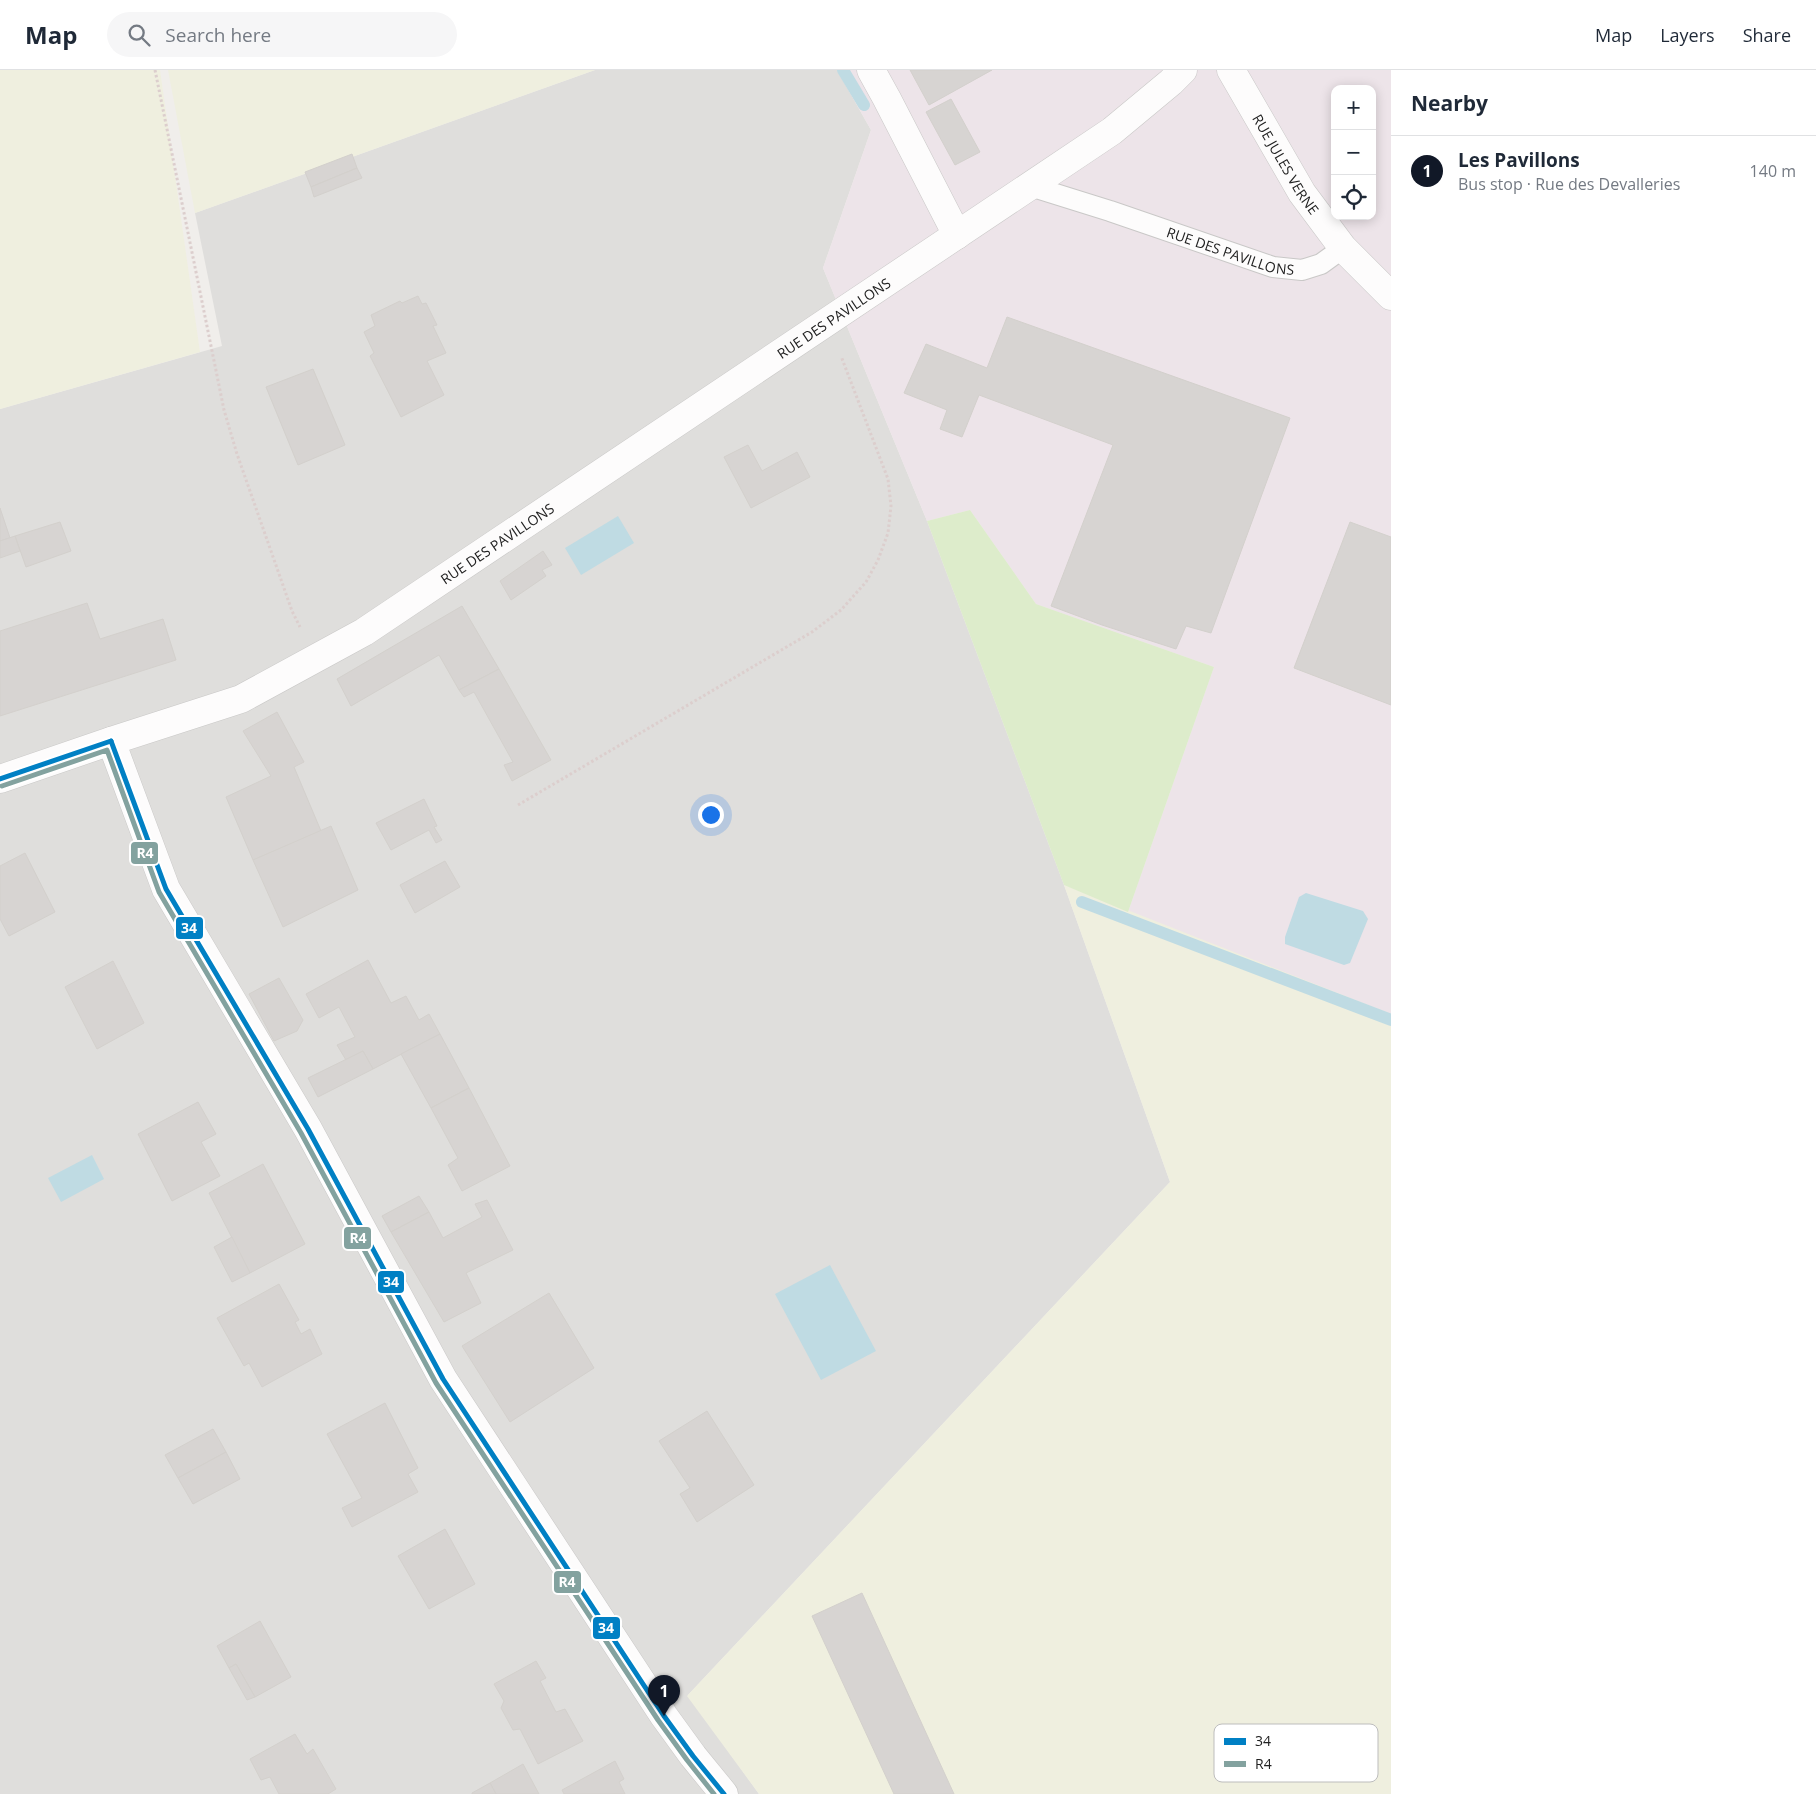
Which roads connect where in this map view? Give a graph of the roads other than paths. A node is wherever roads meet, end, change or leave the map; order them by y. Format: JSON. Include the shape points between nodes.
{"nodes":[{"id":1,"x":871,"y":70,"type":"edge"},
{"id":2,"x":1183,"y":70,"type":"edge"},
{"id":3,"x":1231,"y":70,"type":"edge"},
{"id":4,"x":1030,"y":186,"type":"junction"},
{"id":5,"x":957,"y":235,"type":"junction"},
{"id":6,"x":1343,"y":248,"type":"junction"},
{"id":7,"x":1391,"y":296,"type":"edge"},
{"id":8,"x":111,"y":741,"type":"junction"},
{"id":9,"x":0,"y":779,"type":"edge"},
{"id":10,"x":724,"y":1794,"type":"edge"}],
"edges":[{"from":1,"to":5,"type":"street"},
{"from":2,"to":4,"type":"street","name":"RUE DES PAVILLONS","via":[[1112,131]]},
{"from":3,"to":6,"type":"street","name":"RUE JULES VERNE","via":[[1302,192]]},
{"from":4,"to":5,"type":"street","name":"RUE DES PAVILLONS"},
{"from":4,"to":6,"type":"lane","name":"RUE DES PAVILLONS","via":[[1273,267],[1302,270],[1321,264]]},
{"from":5,"to":8,"type":"street","name":"RUE DES PAVILLONS","via":[[364,632],[241,699]]},
{"from":6,"to":7,"type":"street","name":"RUE JULES VERNE"},
{"from":8,"to":9,"type":"street","name":"RUE DES PAVILLONS"},
{"from":8,"to":10,"type":"street","via":[[166,889],[308,1129],[443,1379],[664,1716]]}]}
